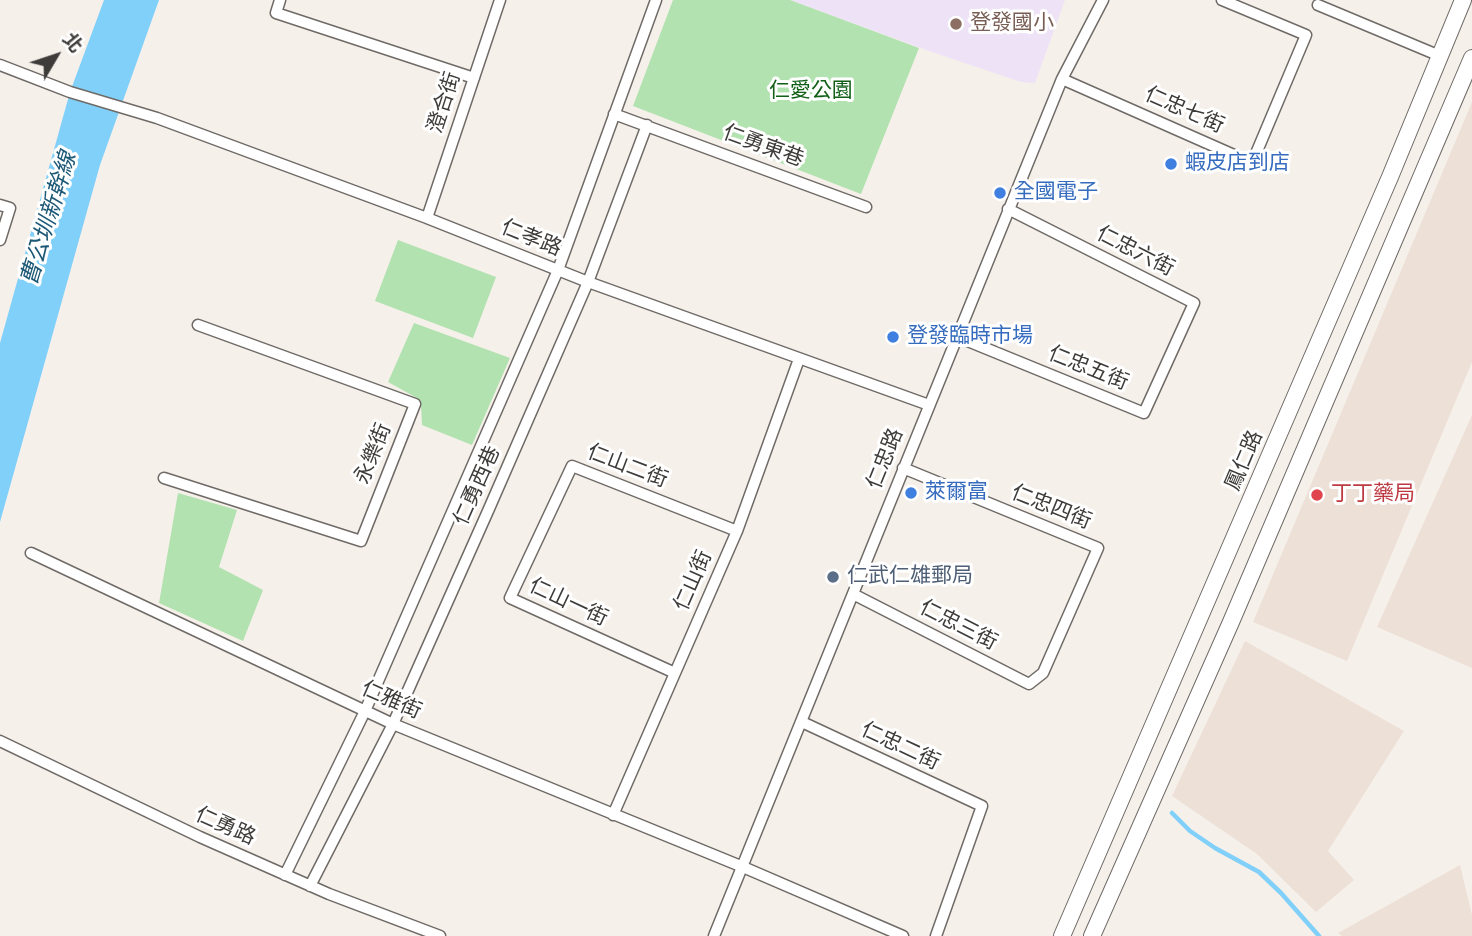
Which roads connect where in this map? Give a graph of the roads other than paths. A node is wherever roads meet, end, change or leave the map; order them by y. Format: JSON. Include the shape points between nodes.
{"nodes":[{"id":1,"x":280,"y":0,"type":"edge"},
{"id":2,"x":500,"y":0,"type":"edge"},
{"id":3,"x":656,"y":0,"type":"edge"},
{"id":4,"x":1103,"y":0,"type":"edge"},
{"id":5,"x":1223,"y":0,"type":"edge"},
{"id":6,"x":1463,"y":0,"type":"edge"},
{"id":7,"x":1318,"y":5,"type":"dead end"},
{"id":8,"x":1440,"y":56,"type":"junction"},
{"id":9,"x":1472,"y":58,"type":"edge"},
{"id":10,"x":0,"y":65,"type":"edge"},
{"id":11,"x":474,"y":78,"type":"junction"},
{"id":12,"x":1062,"y":79,"type":"junction"},
{"id":13,"x":614,"y":114,"type":"junction"},
{"id":14,"x":647,"y":125,"type":"junction"},
{"id":15,"x":5,"y":207,"type":"edge"},
{"id":16,"x":866,"y":207,"type":"dead end"},
{"id":17,"x":1008,"y":209,"type":"junction"},
{"id":18,"x":428,"y":218,"type":"junction"},
{"id":19,"x":0,"y":240,"type":"edge"},
{"id":20,"x":558,"y":270,"type":"junction"},
{"id":21,"x":588,"y":282,"type":"junction"},
{"id":22,"x":198,"y":325,"type":"dead end"},
{"id":23,"x":958,"y":337,"type":"junction"},
{"id":24,"x":1170,"y":354,"type":"joint"},
{"id":25,"x":799,"y":359,"type":"junction"},
{"id":26,"x":929,"y":405,"type":"junction"},
{"id":27,"x":903,"y":468,"type":"junction"},
{"id":28,"x":164,"y":478,"type":"dead end"},
{"id":29,"x":737,"y":531,"type":"junction"},
{"id":30,"x":540,"y":532,"type":"joint"},
{"id":31,"x":31,"y":554,"type":"dead end"},
{"id":32,"x":853,"y":594,"type":"junction"},
{"id":33,"x":675,"y":673,"type":"junction"},
{"id":34,"x":1043,"y":673,"type":"joint"},
{"id":35,"x":365,"y":711,"type":"junction"},
{"id":36,"x":802,"y":722,"type":"junction"},
{"id":37,"x":393,"y":724,"type":"junction"},
{"id":38,"x":0,"y":741,"type":"edge"},
{"id":39,"x":614,"y":815,"type":"junction"},
{"id":40,"x":743,"y":867,"type":"junction"},
{"id":41,"x":285,"y":875,"type":"junction"},
{"id":42,"x":310,"y":886,"type":"junction"},
{"id":43,"x":440,"y":936,"type":"edge"},
{"id":44,"x":714,"y":936,"type":"edge"},
{"id":45,"x":902,"y":936,"type":"edge"},
{"id":46,"x":936,"y":936,"type":"edge"},
{"id":47,"x":1062,"y":936,"type":"edge"},
{"id":48,"x":1092,"y":936,"type":"edge"}],
"edges":[{"from":1,"to":11,"type":"street","via":[[276,13]]},
{"from":2,"to":11,"type":"street","name":"澄合街"},
{"from":3,"to":13,"type":"street","name":"仁勇西巷"},
{"from":4,"to":12,"type":"street","name":"仁忠路"},
{"from":5,"to":12,"type":"street","name":"仁忠七街","via":[[1306,35],[1252,163]]},
{"from":6,"to":8,"type":"main road","name":"鳳仁路"},
{"from":7,"to":8,"type":"street"},
{"from":8,"to":47,"type":"main road","name":"鳳仁路"},
{"from":9,"to":48,"type":"main road"},
{"from":10,"to":18,"type":"street","name":"仁孝路"},
{"from":11,"to":18,"type":"street","name":"澄合街"},
{"from":12,"to":17,"type":"street","name":"仁忠路"},
{"from":13,"to":14,"type":"street"},
{"from":13,"to":20,"type":"street","name":"仁勇西巷"},
{"from":14,"to":16,"type":"street","name":"仁勇東巷"},
{"from":14,"to":21,"type":"street","name":"仁勇西巷"},
{"from":15,"to":19,"type":"street"},
{"from":17,"to":23,"type":"street","name":"仁忠路"},
{"from":17,"to":24,"type":"street","name":"仁忠六街","via":[[1194,303]]},
{"from":18,"to":20,"type":"street","name":"仁孝路"},
{"from":20,"to":21,"type":"street","name":"仁孝路"},
{"from":20,"to":35,"type":"street","name":"仁勇西巷"},
{"from":21,"to":25,"type":"street","name":"仁孝路"},
{"from":21,"to":37,"type":"street","name":"仁勇西巷"},
{"from":22,"to":28,"type":"street","name":"永樂街","via":[[415,404],[361,541]]},
{"from":23,"to":24,"type":"street","name":"仁忠五街","via":[[1144,413]]},
{"from":23,"to":26,"type":"street","name":"仁忠路"},
{"from":25,"to":26,"type":"street","name":"仁孝路"},
{"from":25,"to":29,"type":"street","name":"仁山街"},
{"from":26,"to":27,"type":"street","name":"仁忠路"},
{"from":27,"to":32,"type":"street","name":"仁忠路"},
{"from":27,"to":34,"type":"street","name":"仁忠四街","via":[[1098,548]]},
{"from":29,"to":30,"type":"street","name":"仁山二街","via":[[572,466]]},
{"from":29,"to":33,"type":"street","name":"仁山街"},
{"from":30,"to":33,"type":"street","name":"仁山一街","via":[[510,597]]},
{"from":31,"to":35,"type":"street","name":"仁雅街"},
{"from":32,"to":34,"type":"street","name":"仁忠三街","via":[[1029,684]]},
{"from":32,"to":36,"type":"street","name":"仁忠路"},
{"from":33,"to":39,"type":"street","name":"仁山街"},
{"from":35,"to":37,"type":"street","name":"仁雅街"},
{"from":35,"to":41,"type":"street","name":"仁勇西巷"},
{"from":36,"to":40,"type":"street","name":"仁忠路"},
{"from":36,"to":46,"type":"street","name":"仁忠二街","via":[[982,806]]},
{"from":37,"to":39,"type":"street","name":"仁雅街"},
{"from":37,"to":42,"type":"street","name":"仁勇西巷"},
{"from":38,"to":41,"type":"street","name":"仁勇路"},
{"from":39,"to":40,"type":"street","name":"仁雅街"},
{"from":40,"to":44,"type":"street","name":"仁忠路"},
{"from":40,"to":45,"type":"street","name":"仁雅街"},
{"from":41,"to":42,"type":"street","name":"仁勇路"},
{"from":42,"to":43,"type":"street","name":"仁勇路"}]}
